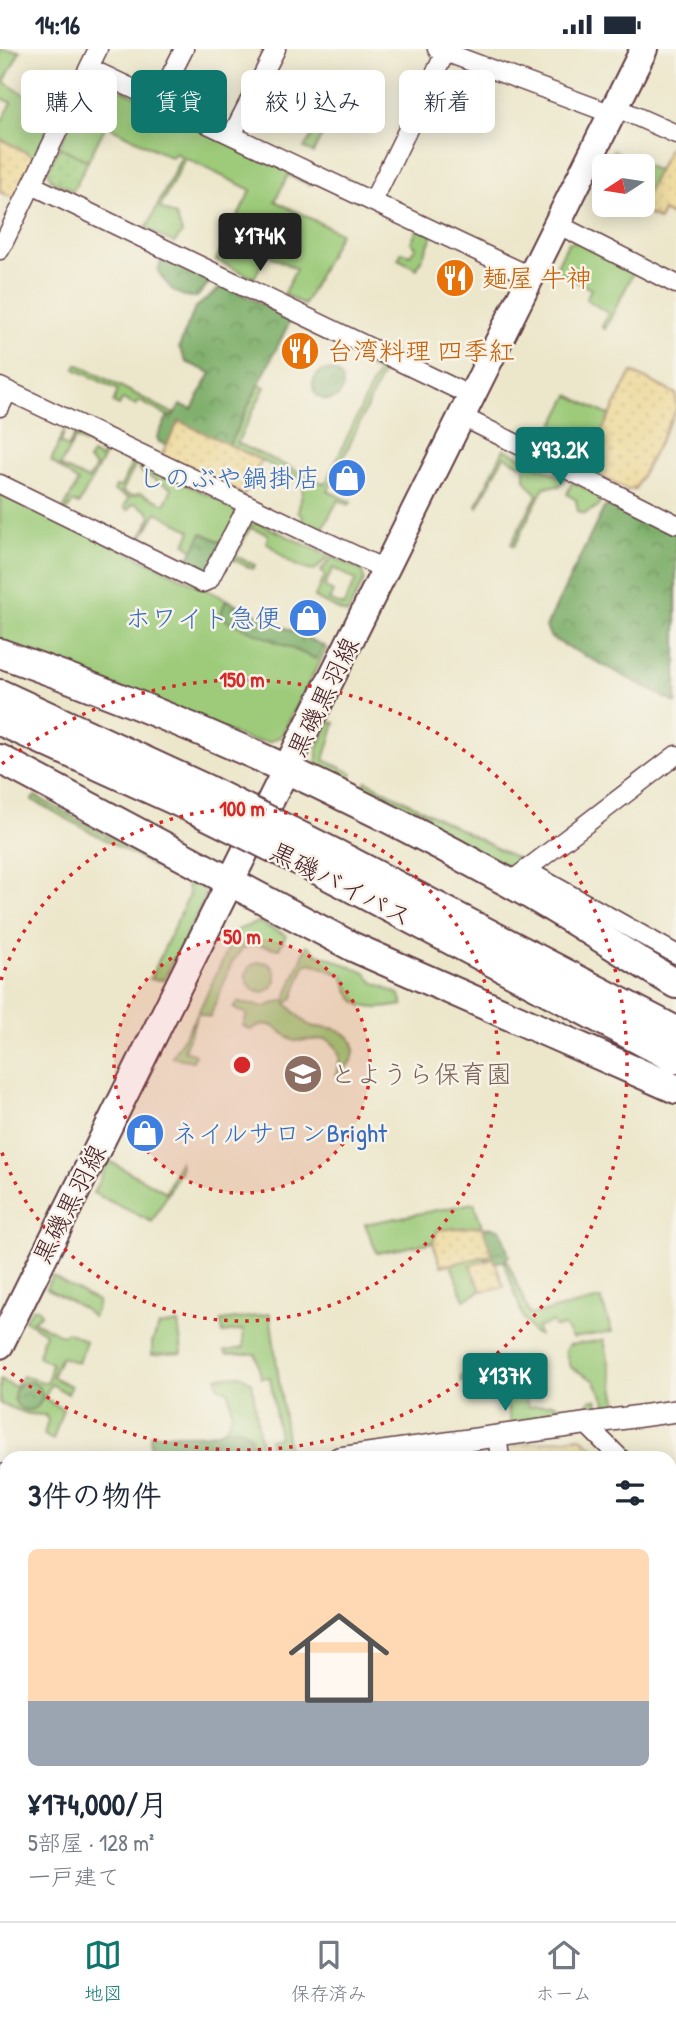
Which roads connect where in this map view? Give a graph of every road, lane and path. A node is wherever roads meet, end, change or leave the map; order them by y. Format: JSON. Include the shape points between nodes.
{"nodes":[{"id":1,"x":98,"y":49,"type":"edge"},
{"id":2,"x":184,"y":49,"type":"edge"},
{"id":3,"x":276,"y":49,"type":"edge"},
{"id":4,"x":644,"y":49,"type":"edge"},
{"id":5,"x":443,"y":50,"type":"edge"},
{"id":6,"x":89,"y":68,"type":"junction"},
{"id":7,"x":173,"y":70,"type":"edge"},
{"id":8,"x":131,"y":87,"type":"edge"},
{"id":9,"x":613,"y":111,"type":"junction"},
{"id":10,"x":227,"y":133,"type":"edge"},
{"id":11,"x":676,"y":134,"type":"edge"},
{"id":12,"x":232,"y":135,"type":"junction"},
{"id":13,"x":32,"y":185,"type":"junction"},
{"id":14,"x":373,"y":201,"type":"junction"},
{"id":15,"x":557,"y":224,"type":"junction"},
{"id":16,"x":0,"y":250,"type":"edge"},
{"id":17,"x":530,"y":276,"type":"junction"},
{"id":18,"x":676,"y":283,"type":"edge"},
{"id":19,"x":3,"y":395,"type":"edge"},
{"id":20,"x":466,"y":406,"type":"junction"},
{"id":21,"x":0,"y":484,"type":"edge"},
{"id":22,"x":248,"y":505,"type":"junction"},
{"id":23,"x":676,"y":524,"type":"edge"},
{"id":24,"x":386,"y":570,"type":"junction"},
{"id":25,"x":0,"y":653,"type":"edge"},
{"id":26,"x":0,"y":694,"type":"edge"},
{"id":27,"x":0,"y":721,"type":"edge"},
{"id":28,"x":676,"y":755,"type":"edge"},
{"id":29,"x":0,"y":758,"type":"edge"},
{"id":30,"x":288,"y":768,"type":"junction"},
{"id":31,"x":201,"y":799,"type":"junction"},
{"id":32,"x":330,"y":864,"type":"junction"},
{"id":33,"x":518,"y":876,"type":"junction"},
{"id":34,"x":230,"y":883,"type":"junction"},
{"id":35,"x":676,"y":954,"type":"edge"},
{"id":36,"x":676,"y":984,"type":"edge"},
{"id":37,"x":676,"y":1031,"type":"edge"},
{"id":38,"x":676,"y":1059,"type":"edge"},
{"id":39,"x":676,"y":1090,"type":"edge"},
{"id":40,"x":0,"y":1345,"type":"edge"},
{"id":41,"x":676,"y":1411,"type":"edge"},
{"id":42,"x":585,"y":1423,"type":"junction"},
{"id":43,"x":497,"y":1435,"type":"junction"},
{"id":44,"x":387,"y":1451,"type":"edge"},
{"id":45,"x":499,"y":1451,"type":"edge"},
{"id":46,"x":613,"y":1451,"type":"edge"}],
"edges":[{"from":1,"to":6,"type":"street"},
{"from":2,"to":7,"type":"street"},
{"from":3,"to":12,"type":"street"},
{"from":4,"to":9,"type":"main road","name":"黒磯黒羽線"},
{"from":5,"to":9,"type":"street"},
{"from":5,"to":14,"type":"street"},
{"from":6,"to":8,"type":"street"},
{"from":6,"to":13,"type":"street"},
{"from":9,"to":11,"type":"street"},
{"from":9,"to":15,"type":"main road","name":"黒磯黒羽線"},
{"from":10,"to":12,"type":"street"},
{"from":12,"to":14,"type":"street"},
{"from":13,"to":16,"type":"street"},
{"from":13,"to":20,"type":"street"},
{"from":14,"to":17,"type":"street"},
{"from":15,"to":17,"type":"main road","name":"黒磯黒羽線"},
{"from":15,"to":18,"type":"street"},
{"from":17,"to":20,"type":"main road","name":"黒磯黒羽線"},
{"from":19,"to":22,"type":"street"},
{"from":20,"to":23,"type":"street"},
{"from":20,"to":24,"type":"main road","name":"黒磯黒羽線"},
{"from":21,"to":22,"type":"street","via":[[202,583],[209,580]]},
{"from":22,"to":24,"type":"street"},
{"from":24,"to":30,"type":"main road","name":"黒磯黒羽線"},
{"from":25,"to":30,"type":"highway","via":[[88,684]]},
{"from":26,"to":31,"type":"highway","name":"黒磯バイパス"},
{"from":27,"to":31,"type":"highway","name":"黒磯バイパス"},
{"from":28,"to":33,"type":"street"},
{"from":29,"to":34,"type":"highway"},
{"from":30,"to":33,"type":"highway"},
{"from":30,"to":34,"type":"main road","name":"黒磯黒羽線"},
{"from":31,"to":32,"type":"highway","name":"黒磯バイパス","bridge":true},
{"from":32,"to":37,"type":"highway","name":"黒磯バイパス"},
{"from":32,"to":38,"type":"highway","name":"黒磯バイパス"},
{"from":33,"to":35,"type":"street"},
{"from":33,"to":36,"type":"highway"},
{"from":34,"to":39,"type":"highway","via":[[353,947]]},
{"from":34,"to":40,"type":"main road","name":"黒磯黒羽線"},
{"from":41,"to":42,"type":"street"},
{"from":42,"to":43,"type":"street"},
{"from":42,"to":46,"type":"street"},
{"from":43,"to":44,"type":"street"},
{"from":43,"to":45,"type":"street"}]}
